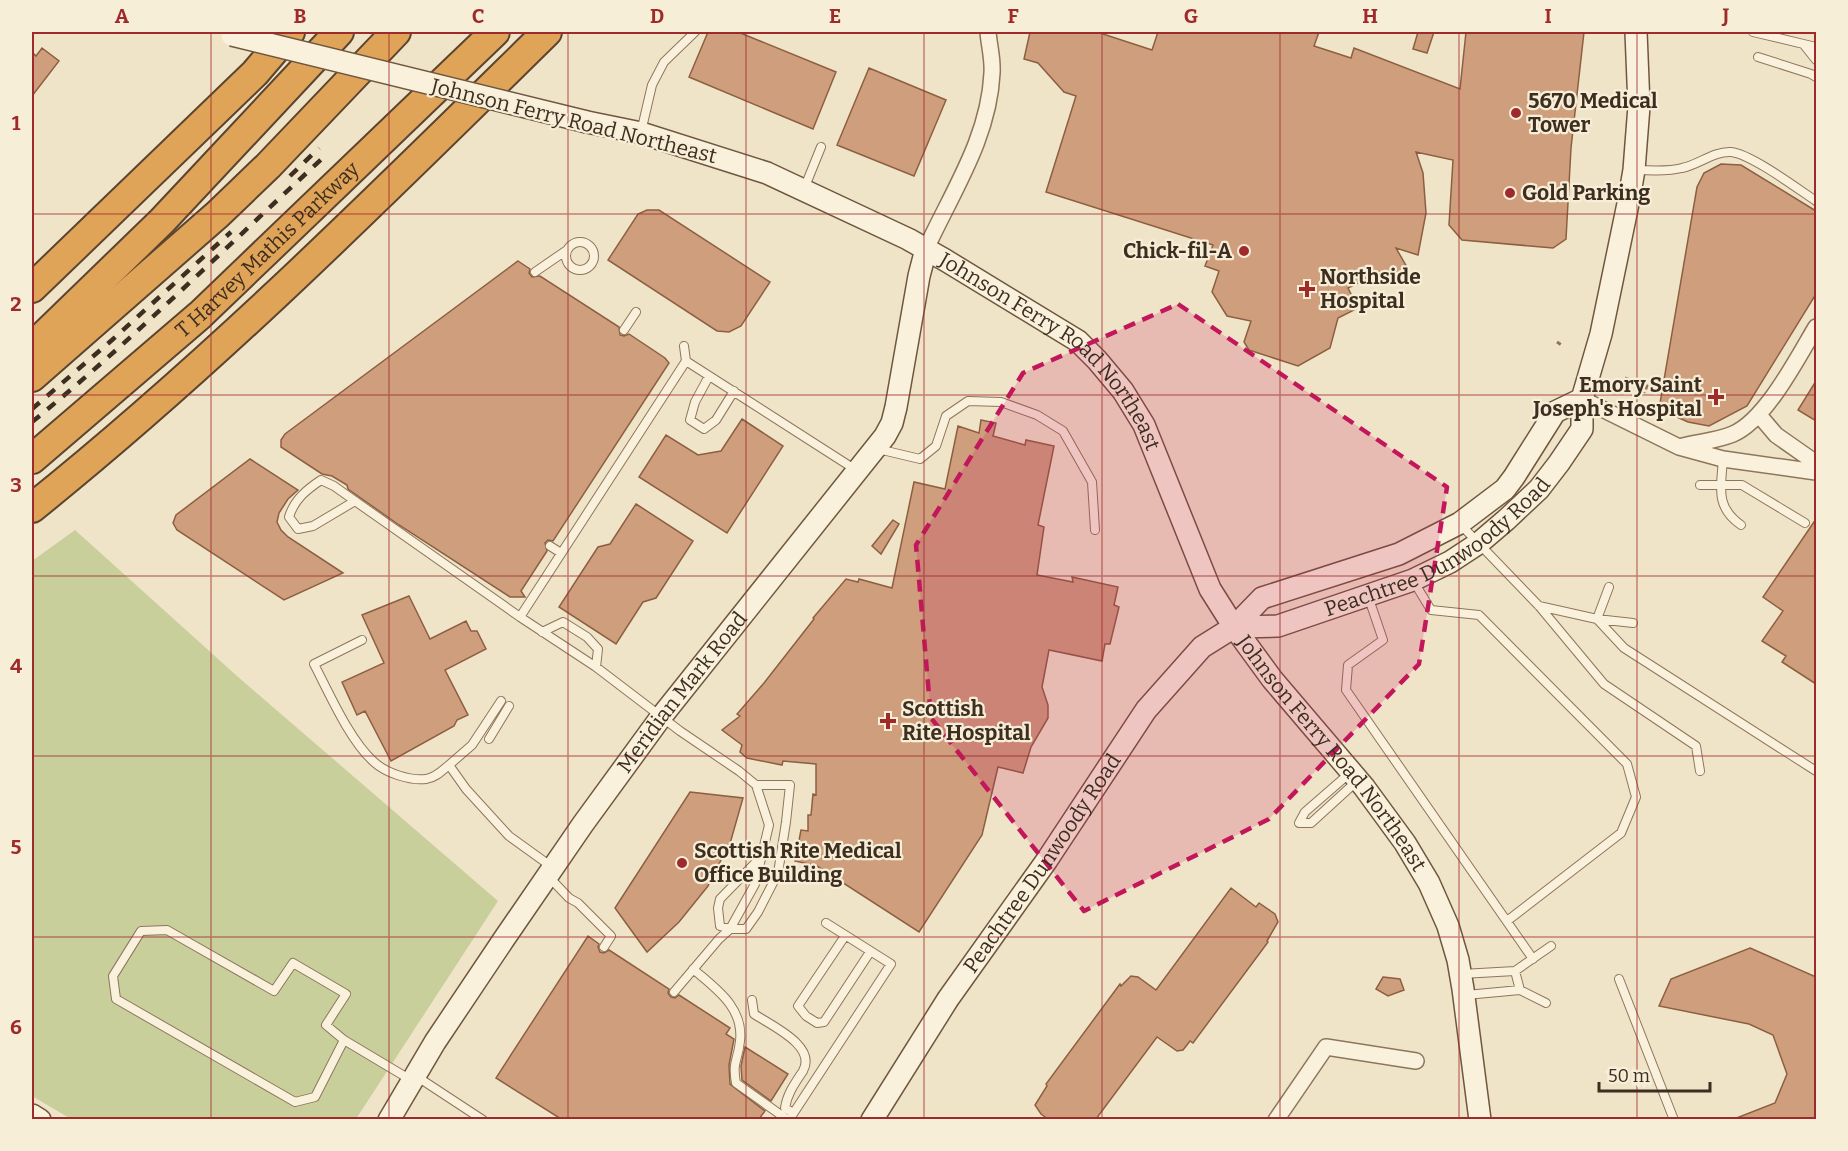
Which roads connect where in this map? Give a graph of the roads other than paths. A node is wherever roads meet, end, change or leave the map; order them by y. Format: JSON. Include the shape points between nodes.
{"nodes":[{"id":1,"x":291,"y":32,"type":"edge"},
{"id":2,"x":339,"y":32,"type":"edge"},
{"id":3,"x":396,"y":32,"type":"edge"},
{"id":4,"x":495,"y":32,"type":"edge"},
{"id":5,"x":547,"y":32,"type":"edge"},
{"id":6,"x":696,"y":32,"type":"edge"},
{"id":7,"x":988,"y":32,"type":"edge"},
{"id":8,"x":1636,"y":32,"type":"edge"},
{"id":9,"x":1753,"y":32,"type":"edge"},
{"id":10,"x":224,"y":33,"type":"edge"},
{"id":11,"x":1804,"y":45,"type":"junction"},
{"id":12,"x":1816,"y":47,"type":"edge"},
{"id":13,"x":1758,"y":57,"type":"dead end"},
{"id":14,"x":1816,"y":60,"type":"edge"},
{"id":15,"x":1816,"y":77,"type":"edge"},
{"id":16,"x":641,"y":133,"type":"junction"},
{"id":17,"x":820,"y":147,"type":"dead end"},
{"id":18,"x":1634,"y":170,"type":"junction"},
{"id":19,"x":804,"y":190,"type":"junction"},
{"id":20,"x":1816,"y":201,"type":"edge"},
{"id":21,"x":926,"y":249,"type":"junction"},
{"id":22,"x":567,"y":250,"type":"dead end"},
{"id":23,"x":535,"y":272,"type":"dead end"},
{"id":24,"x":32,"y":288,"type":"edge"},
{"id":25,"x":636,"y":312,"type":"dead end"},
{"id":26,"x":1816,"y":327,"type":"edge"},
{"id":27,"x":624,"y":330,"type":"dead end"},
{"id":28,"x":684,"y":346,"type":"dead end"},
{"id":29,"x":32,"y":348,"type":"edge"},
{"id":30,"x":687,"y":361,"type":"junction"},
{"id":31,"x":709,"y":376,"type":"junction"},
{"id":32,"x":32,"y":378,"type":"edge"},
{"id":33,"x":734,"y":391,"type":"junction"},
{"id":34,"x":1582,"y":399,"type":"junction"},
{"id":35,"x":1759,"y":415,"type":"junction"},
{"id":36,"x":1679,"y":447,"type":"junction"},
{"id":37,"x":876,"y":448,"type":"junction"},
{"id":38,"x":32,"y":459,"type":"edge"},
{"id":39,"x":1723,"y":459,"type":"junction"},
{"id":40,"x":1816,"y":463,"type":"edge"},
{"id":41,"x":857,"y":471,"type":"junction"},
{"id":42,"x":1816,"y":472,"type":"edge"},
{"id":43,"x":1721,"y":484,"type":"junction"},
{"id":44,"x":1700,"y":485,"type":"dead end"},
{"id":45,"x":355,"y":501,"type":"junction"},
{"id":46,"x":32,"y":508,"type":"edge"},
{"id":47,"x":1460,"y":523,"type":"junction"},
{"id":48,"x":1805,"y":523,"type":"dead end"},
{"id":49,"x":1741,"y":525,"type":"dead end"},
{"id":50,"x":1095,"y":530,"type":"dead end"},
{"id":51,"x":1479,"y":543,"type":"junction"},
{"id":52,"x":550,"y":546,"type":"dead end"},
{"id":53,"x":561,"y":553,"type":"junction"},
{"id":54,"x":1413,"y":580,"type":"junction"},
{"id":55,"x":1609,"y":587,"type":"dead end"},
{"id":56,"x":1368,"y":595,"type":"junction"},
{"id":57,"x":1539,"y":606,"type":"junction"},
{"id":58,"x":520,"y":617,"type":"junction"},
{"id":59,"x":1597,"y":619,"type":"junction"},
{"id":60,"x":1633,"y":623,"type":"dead end"},
{"id":61,"x":1234,"y":627,"type":"junction"},
{"id":62,"x":542,"y":632,"type":"junction"},
{"id":63,"x":362,"y":640,"type":"dead end"},
{"id":64,"x":596,"y":667,"type":"junction"},
{"id":65,"x":501,"y":701,"type":"dead end"},
{"id":66,"x":509,"y":706,"type":"dead end"},
{"id":67,"x":660,"y":717,"type":"junction"},
{"id":68,"x":489,"y":739,"type":"dead end"},
{"id":69,"x":449,"y":765,"type":"junction"},
{"id":70,"x":1700,"y":771,"type":"dead end"},
{"id":71,"x":1816,"y":771,"type":"edge"},
{"id":72,"x":1354,"y":776,"type":"junction"},
{"id":73,"x":756,"y":785,"type":"junction"},
{"id":74,"x":762,"y":856,"type":"junction"},
{"id":75,"x":550,"y":872,"type":"junction"},
{"id":76,"x":1507,"y":921,"type":"junction"},
{"id":77,"x":826,"y":923,"type":"dead end"},
{"id":78,"x":730,"y":929,"type":"junction"},
{"id":79,"x":845,"y":936,"type":"junction"},
{"id":80,"x":1551,"y":946,"type":"dead end"},
{"id":81,"x":604,"y":947,"type":"dead end"},
{"id":82,"x":870,"y":952,"type":"junction"},
{"id":83,"x":1533,"y":958,"type":"junction"},
{"id":84,"x":693,"y":969,"type":"junction"},
{"id":85,"x":1515,"y":971,"type":"junction"},
{"id":86,"x":1460,"y":974,"type":"junction"},
{"id":87,"x":1619,"y":979,"type":"dead end"},
{"id":88,"x":1520,"y":990,"type":"junction"},
{"id":89,"x":674,"y":992,"type":"dead end"},
{"id":90,"x":1464,"y":996,"type":"junction"},
{"id":91,"x":752,"y":1000,"type":"dead end"},
{"id":92,"x":1546,"y":1003,"type":"dead end"},
{"id":93,"x":344,"y":1040,"type":"junction"},
{"id":94,"x":1416,"y":1061,"type":"dead end"},
{"id":95,"x":414,"y":1078,"type":"junction"},
{"id":96,"x":32,"y":1115,"type":"edge"},
{"id":97,"x":790,"y":1117,"type":"edge"},
{"id":98,"x":40,"y":1119,"type":"edge"},
{"id":99,"x":389,"y":1119,"type":"edge"},
{"id":100,"x":483,"y":1119,"type":"edge"},
{"id":101,"x":872,"y":1119,"type":"edge"},
{"id":102,"x":1276,"y":1119,"type":"edge"},
{"id":103,"x":1480,"y":1119,"type":"edge"},
{"id":104,"x":1674,"y":1119,"type":"edge"}],
"edges":[{"from":1,"to":24,"type":"highway","via":[[255,73]]},
{"from":2,"to":29,"type":"highway","via":[[162,221]]},
{"from":3,"to":32,"type":"highway","via":[[218,214]]},
{"from":4,"to":38,"type":"highway","name":"T Harvey Mathis Parkway","via":[[200,315]]},
{"from":5,"to":46,"type":"highway","via":[[272,300]]},
{"from":6,"to":16,"type":"lane","via":[[664,62],[652,85]]},
{"from":7,"to":21,"type":"street","via":[[990,94],[977,144]]},
{"from":8,"to":18,"type":"main road","name":"Peachtree Dunwoody Road","via":[[1639,106]]},
{"from":9,"to":11,"type":"lane"},
{"from":10,"to":16,"type":"main road","name":"Johnson Ferry Road Northeast","bridge":true},
{"from":11,"to":12,"type":"lane"},
{"from":11,"to":14,"type":"lane"},
{"from":13,"to":15,"type":"lane"},
{"from":16,"to":19,"type":"main road","name":"Johnson Ferry Road Northeast","via":[[767,172]]},
{"from":17,"to":19,"type":"lane"},
{"from":18,"to":20,"type":"lane","via":[[1679,169],[1731,152],[1752,160]]},
{"from":18,"to":34,"type":"main road","name":"Peachtree Dunwoody Road","via":[[1602,334]]},
{"from":19,"to":21,"type":"main road","name":"Johnson Ferry Road Northeast"},
{"from":21,"to":37,"type":"main road","name":"Meridian Mark Road","via":[[892,423]]},
{"from":21,"to":61,"type":"main road","name":"Johnson Ferry Road Northeast","via":[[1078,341],[1117,383],[1144,425],[1210,589]]},
{"from":22,"to":23,"type":"lane"},
{"from":25,"to":27,"type":"lane"},
{"from":26,"to":35,"type":"street"},
{"from":28,"to":30,"type":"lane"},
{"from":30,"to":31,"type":"lane"},
{"from":30,"to":53,"type":"lane"},
{"from":31,"to":33,"type":"lane"},
{"from":31,"to":33,"type":"lane","via":[[690,420],[704,429],[716,420]]},
{"from":33,"to":41,"type":"lane"},
{"from":34,"to":36,"type":"street"},
{"from":34,"to":47,"type":"main road","name":"Peachtree Dunwoody Road","via":[[1556,412],[1504,489]]},
{"from":34,"to":51,"type":"main road","name":"Peachtree Dunwoody Road","via":[[1582,429],[1559,463],[1527,501]]},
{"from":35,"to":36,"type":"street","via":[[1737,433]]},
{"from":35,"to":40,"type":"street","via":[[1783,440]]},
{"from":36,"to":39,"type":"street"},
{"from":37,"to":41,"type":"main road","name":"Meridian Mark Road"},
{"from":37,"to":50,"type":"lane","via":[[920,459],[936,446],[946,416],[968,401],[1001,402],[1037,415],[1064,431],[1092,482]]},
{"from":39,"to":42,"type":"street"},
{"from":39,"to":43,"type":"lane"},
{"from":41,"to":67,"type":"main road","name":"Meridian Mark Road"},
{"from":43,"to":44,"type":"lane"},
{"from":43,"to":48,"type":"lane","via":[[1742,485]]},
{"from":43,"to":49,"type":"lane","via":[[1723,507]]},
{"from":45,"to":45,"type":"lane","via":[[321,480],[293,504],[289,517],[298,530]]},
{"from":45,"to":58,"type":"lane"},
{"from":47,"to":51,"type":"lane"},
{"from":47,"to":61,"type":"main road","name":"Peachtree Dunwoody Road","via":[[1399,554],[1262,598]]},
{"from":51,"to":54,"type":"main road","name":"Peachtree Dunwoody Road"},
{"from":51,"to":57,"type":"lane"},
{"from":52,"to":53,"type":"lane"},
{"from":53,"to":58,"type":"lane"},
{"from":54,"to":56,"type":"main road","name":"Peachtree Dunwoody Road"},
{"from":54,"to":76,"type":"lane","via":[[1431,610],[1479,615],[1627,764],[1636,797],[1622,833]]},
{"from":55,"to":59,"type":"lane"},
{"from":56,"to":61,"type":"main road","name":"Peachtree Dunwoody Road","via":[[1278,626]]},
{"from":56,"to":76,"type":"lane","via":[[1383,639],[1348,664],[1346,690]]},
{"from":57,"to":59,"type":"lane"},
{"from":57,"to":70,"type":"lane","via":[[1604,684],[1696,746]]},
{"from":58,"to":62,"type":"lane"},
{"from":59,"to":60,"type":"lane"},
{"from":59,"to":71,"type":"lane","via":[[1624,648]]},
{"from":61,"to":72,"type":"main road","name":"Johnson Ferry Road Northeast","via":[[1272,679]]},
{"from":61,"to":101,"type":"main road","name":"Peachtree Dunwoody Road","via":[[1202,646],[1146,710],[1047,860],[948,999]]},
{"from":62,"to":64,"type":"lane"},
{"from":62,"to":64,"type":"lane","via":[[563,622],[587,637],[598,649]]},
{"from":63,"to":69,"type":"lane","via":[[314,664],[357,742],[375,763],[402,777],[426,779]]},
{"from":64,"to":67,"type":"lane"},
{"from":65,"to":69,"type":"lane","via":[[472,745]]},
{"from":66,"to":68,"type":"lane"},
{"from":67,"to":73,"type":"lane"},
{"from":67,"to":75,"type":"main road","name":"Meridian Mark Road"},
{"from":69,"to":75,"type":"lane","via":[[509,836]]},
{"from":72,"to":72,"type":"lane","via":[[1305,812],[1299,823],[1311,823]]},
{"from":72,"to":86,"type":"main road","name":"Johnson Ferry Road Northeast","via":[[1405,843],[1429,883],[1448,926]]},
{"from":73,"to":74,"type":"lane","via":[[769,825]]},
{"from":73,"to":78,"type":"lane","via":[[790,785],[778,873],[746,929]]},
{"from":74,"to":78,"type":"lane","via":[[755,884]]},
{"from":74,"to":78,"type":"lane","via":[[720,899],[720,926]]},
{"from":75,"to":81,"type":"lane","via":[[569,898],[611,936]]},
{"from":75,"to":95,"type":"main road","name":"Meridian Mark Road"},
{"from":76,"to":83,"type":"lane"},
{"from":77,"to":79,"type":"lane"},
{"from":78,"to":84,"type":"lane"},
{"from":79,"to":82,"type":"lane"},
{"from":79,"to":82,"type":"lane","via":[[798,1006],[806,1016],[817,1023],[824,1022]]},
{"from":80,"to":83,"type":"lane"},
{"from":82,"to":97,"type":"lane","via":[[891,964]]},
{"from":83,"to":85,"type":"lane"},
{"from":84,"to":89,"type":"lane"},
{"from":84,"to":97,"type":"lane","via":[[730,1002],[740,1028],[733,1067],[736,1083]]},
{"from":85,"to":86,"type":"lane"},
{"from":85,"to":88,"type":"lane"},
{"from":86,"to":90,"type":"main road","name":"Johnson Ferry Road Northeast"},
{"from":87,"to":104,"type":"lane"},
{"from":88,"to":90,"type":"lane"},
{"from":88,"to":92,"type":"lane"},
{"from":90,"to":103,"type":"main road","name":"Johnson Ferry Road Northeast"},
{"from":91,"to":97,"type":"lane","via":[[754,1014],[801,1046],[807,1056],[805,1067],[786,1099]]},
{"from":93,"to":93,"type":"lane","via":[[315,1097],[295,1102],[116,999],[113,976],[141,931],[167,930],[274,991],[293,963],[346,994],[326,1025]]},
{"from":93,"to":95,"type":"lane"},
{"from":94,"to":102,"type":"street","via":[[1326,1047]]},
{"from":95,"to":99,"type":"main road","name":"Meridian Mark Road"},
{"from":95,"to":100,"type":"lane"},
{"from":96,"to":98,"type":"main road"}]}
